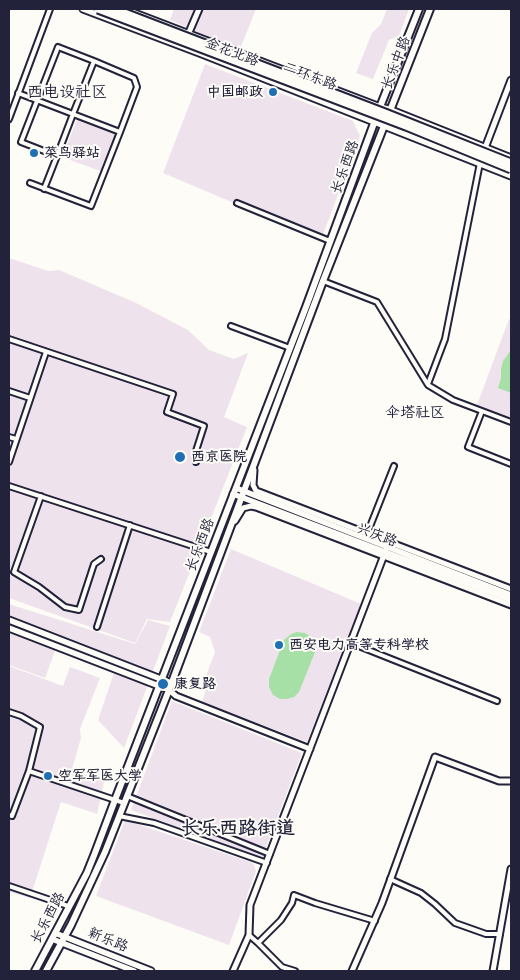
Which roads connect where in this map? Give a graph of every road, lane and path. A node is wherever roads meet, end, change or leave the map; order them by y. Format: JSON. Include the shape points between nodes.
{"nodes":[{"id":1,"x":50,"y":9,"type":"edge"},
{"id":2,"x":83,"y":9,"type":"edge"},
{"id":3,"x":98,"y":9,"type":"edge"},
{"id":4,"x":114,"y":9,"type":"edge"},
{"id":5,"x":124,"y":9,"type":"edge"},
{"id":6,"x":198,"y":9,"type":"edge"},
{"id":7,"x":419,"y":9,"type":"edge"},
{"id":8,"x":430,"y":9,"type":"edge"},
{"id":9,"x":189,"y":33,"type":"junction"},
{"id":10,"x":184,"y":47,"type":"junction"},
{"id":11,"x":94,"y":61,"type":"junction"},
{"id":12,"x":511,"y":80,"type":"edge"},
{"id":13,"x":18,"y":93,"type":"junction"},
{"id":14,"x":37,"y":100,"type":"junction"},
{"id":15,"x":380,"y":108,"type":"junction"},
{"id":16,"x":391,"y":110,"type":"junction"},
{"id":17,"x":74,"y":114,"type":"junction"},
{"id":18,"x":9,"y":119,"type":"edge"},
{"id":19,"x":375,"y":121,"type":"junction"},
{"id":20,"x":385,"y":126,"type":"junction"},
{"id":21,"x":120,"y":132,"type":"junction"},
{"id":22,"x":485,"y":148,"type":"junction"},
{"id":23,"x":57,"y":156,"type":"junction"},
{"id":24,"x":511,"y":158,"type":"edge"},
{"id":25,"x":480,"y":163,"type":"junction"},
{"id":26,"x":511,"y":164,"type":"edge"},
{"id":27,"x":511,"y":169,"type":"edge"},
{"id":28,"x":511,"y":176,"type":"edge"},
{"id":29,"x":30,"y":184,"type":"dead end"},
{"id":30,"x":44,"y":189,"type":"junction"},
{"id":31,"x":237,"y":203,"type":"dead end"},
{"id":32,"x":330,"y":241,"type":"junction"},
{"id":33,"x":324,"y":281,"type":"junction"},
{"id":34,"x":231,"y":326,"type":"dead end"},
{"id":35,"x":9,"y":339,"type":"edge"},
{"id":36,"x":290,"y":348,"type":"junction"},
{"id":37,"x":46,"y":352,"type":"junction"},
{"id":38,"x":428,"y":385,"type":"junction"},
{"id":39,"x":9,"y":391,"type":"edge"},
{"id":40,"x":30,"y":398,"type":"junction"},
{"id":41,"x":482,"y":411,"type":"junction"},
{"id":42,"x":511,"y":422,"type":"edge"},
{"id":43,"x":9,"y":437,"type":"edge"},
{"id":44,"x":16,"y":439,"type":"junction"},
{"id":45,"x":9,"y":462,"type":"edge"},
{"id":46,"x":196,"y":462,"type":"dead end"},
{"id":47,"x":255,"y":464,"type":"junction"},
{"id":48,"x":511,"y":464,"type":"edge"},
{"id":49,"x":394,"y":466,"type":"dead end"},
{"id":50,"x":9,"y":485,"type":"edge"},
{"id":51,"x":234,"y":491,"type":"junction"},
{"id":52,"x":243,"y":494,"type":"junction"},
{"id":53,"x":41,"y":496,"type":"junction"},
{"id":54,"x":263,"y":506,"type":"junction"},
{"id":55,"x":271,"y":513,"type":"junction"},
{"id":56,"x":130,"y":525,"type":"junction"},
{"id":57,"x":229,"y":532,"type":"junction"},
{"id":58,"x":367,"y":534,"type":"junction"},
{"id":59,"x":387,"y":549,"type":"junction"},
{"id":60,"x":211,"y":552,"type":"junction"},
{"id":61,"x":101,"y":558,"type":"dead end"},
{"id":62,"x":9,"y":569,"type":"edge"},
{"id":63,"x":14,"y":572,"type":"junction"},
{"id":64,"x":511,"y":589,"type":"edge"},
{"id":65,"x":511,"y":595,"type":"edge"},
{"id":66,"x":511,"y":600,"type":"edge"},
{"id":67,"x":511,"y":606,"type":"edge"},
{"id":68,"x":9,"y":620,"type":"edge"},
{"id":69,"x":9,"y":628,"type":"edge"},
{"id":70,"x":96,"y":628,"type":"dead end"},
{"id":71,"x":351,"y":643,"type":"junction"},
{"id":72,"x":160,"y":683,"type":"junction"},
{"id":73,"x":170,"y":687,"type":"junction"},
{"id":74,"x":497,"y":701,"type":"dead end"},
{"id":75,"x":9,"y":712,"type":"edge"},
{"id":76,"x":310,"y":749,"type":"junction"},
{"id":77,"x":29,"y":772,"type":"junction"},
{"id":78,"x":511,"y":781,"type":"edge"},
{"id":79,"x":127,"y":796,"type":"junction"},
{"id":80,"x":115,"y":800,"type":"junction"},
{"id":81,"x":124,"y":803,"type":"junction"},
{"id":82,"x":9,"y":815,"type":"edge"},
{"id":83,"x":119,"y":816,"type":"junction"},
{"id":84,"x":270,"y":854,"type":"junction"},
{"id":85,"x":267,"y":863,"type":"junction"},
{"id":86,"x":511,"y":869,"type":"edge"},
{"id":87,"x":511,"y":878,"type":"edge"},
{"id":88,"x":390,"y":879,"type":"junction"},
{"id":89,"x":9,"y":886,"type":"edge"},
{"id":90,"x":68,"y":906,"type":"junction"},
{"id":91,"x":374,"y":921,"type":"junction"},
{"id":92,"x":500,"y":934,"type":"junction"},
{"id":93,"x":249,"y":935,"type":"junction"},
{"id":94,"x":53,"y":936,"type":"junction"},
{"id":95,"x":63,"y":939,"type":"junction"},
{"id":96,"x":258,"y":943,"type":"junction"},
{"id":97,"x":35,"y":971,"type":"edge"},
{"id":98,"x":46,"y":971,"type":"edge"},
{"id":99,"x":134,"y":971,"type":"edge"},
{"id":100,"x":151,"y":971,"type":"edge"},
{"id":101,"x":233,"y":971,"type":"edge"},
{"id":102,"x":295,"y":971,"type":"edge"},
{"id":103,"x":352,"y":971,"type":"edge"},
{"id":104,"x":492,"y":971,"type":"edge"}],
"edges":[{"from":1,"to":13,"type":"street"},
{"from":2,"to":10,"type":"main road","name":"金花北路"},
{"from":3,"to":27,"type":"highway","name":"二环东路","bridge":true},
{"from":4,"to":26,"type":"highway","name":"二环东路","bridge":true,"via":[[385,112]]},
{"from":5,"to":9,"type":"main road","name":"金花北路"},
{"from":6,"to":9,"type":"street"},
{"from":7,"to":15,"type":"main road","name":"长乐中路"},
{"from":8,"to":16,"type":"main road","name":"长乐中路"},
{"from":9,"to":10,"type":"street"},
{"from":9,"to":15,"type":"main road","name":"金花北路"},
{"from":10,"to":19,"type":"main road","name":"金花北路"},
{"from":11,"to":14,"type":"street","via":[[58,47]]},
{"from":11,"to":17,"type":"street"},
{"from":11,"to":21,"type":"street","via":[[134,78],[138,87]]},
{"from":12,"to":22,"type":"street"},
{"from":13,"to":14,"type":"street"},
{"from":13,"to":18,"type":"street"},
{"from":14,"to":17,"type":"street"},
{"from":14,"to":23,"type":"street","via":[[21,142]]},
{"from":15,"to":16,"type":"main road","name":"金花北路"},
{"from":15,"to":19,"type":"main road","name":"长乐中路"},
{"from":16,"to":20,"type":"main road","name":"长乐中路"},
{"from":16,"to":22,"type":"main road","name":"金花北路"},
{"from":17,"to":21,"type":"street"},
{"from":17,"to":23,"type":"street"},
{"from":19,"to":20,"type":"main road","name":"金花北路"},
{"from":19,"to":32,"type":"main road","name":"长乐西路"},
{"from":20,"to":25,"type":"main road","name":"金花北路"},
{"from":20,"to":33,"type":"main road","name":"长乐西路"},
{"from":21,"to":30,"type":"street","via":[[91,206]]},
{"from":22,"to":24,"type":"main road","name":"金花北路"},
{"from":23,"to":30,"type":"street"},
{"from":25,"to":28,"type":"main road","name":"金花北路"},
{"from":25,"to":38,"type":"street","via":[[445,339]]},
{"from":29,"to":30,"type":"street"},
{"from":31,"to":32,"type":"street"},
{"from":32,"to":36,"type":"main road","name":"长乐西路"},
{"from":33,"to":38,"type":"street","via":[[377,302]]},
{"from":33,"to":47,"type":"main road","name":"长乐西路"},
{"from":34,"to":36,"type":"street"},
{"from":35,"to":37,"type":"street"},
{"from":36,"to":51,"type":"main road","name":"长乐西路"},
{"from":37,"to":40,"type":"street"},
{"from":37,"to":46,"type":"street","via":[[174,394],[167,412],[204,426],[195,454]]},
{"from":38,"to":41,"type":"street"},
{"from":39,"to":40,"type":"street"},
{"from":40,"to":44,"type":"street"},
{"from":41,"to":42,"type":"street"},
{"from":41,"to":48,"type":"street","via":[[468,447]]},
{"from":43,"to":44,"type":"street"},
{"from":44,"to":45,"type":"street"},
{"from":47,"to":52,"type":"main road","name":"长乐西路"},
{"from":47,"to":58,"type":"street","via":[[253,485],[256,491]]},
{"from":49,"to":58,"type":"street"},
{"from":50,"to":53,"type":"street"},
{"from":51,"to":52,"type":"main road","name":"兴庆路"},
{"from":51,"to":60,"type":"main road","name":"长乐西路"},
{"from":52,"to":54,"type":"main road","name":"兴庆路"},
{"from":52,"to":57,"type":"main road","name":"长乐西路"},
{"from":52,"to":59,"type":"main road","name":"兴庆路"},
{"from":53,"to":56,"type":"street"},
{"from":53,"to":63,"type":"street"},
{"from":54,"to":55,"type":"main road"},
{"from":54,"to":59,"type":"main road","name":"兴庆路"},
{"from":55,"to":57,"type":"street","via":[[246,506]]},
{"from":55,"to":59,"type":"street"},
{"from":56,"to":60,"type":"street"},
{"from":56,"to":70,"type":"street"},
{"from":57,"to":73,"type":"main road","name":"长乐西路"},
{"from":58,"to":59,"type":"street"},
{"from":59,"to":64,"type":"street"},
{"from":59,"to":65,"type":"main road","name":"兴庆路"},
{"from":59,"to":66,"type":"main road","name":"兴庆路"},
{"from":59,"to":67,"type":"street"},
{"from":59,"to":71,"type":"street"},
{"from":60,"to":72,"type":"main road","name":"长乐西路"},
{"from":61,"to":63,"type":"street","via":[[94,564],[79,610],[65,606]]},
{"from":62,"to":63,"type":"street"},
{"from":68,"to":72,"type":"main road"},
{"from":69,"to":72,"type":"main road"},
{"from":71,"to":74,"type":"street"},
{"from":71,"to":76,"type":"street"},
{"from":72,"to":73,"type":"main road"},
{"from":72,"to":80,"type":"main road","name":"长乐西路"},
{"from":73,"to":76,"type":"street","via":[[176,696]]},
{"from":73,"to":79,"type":"main road","name":"长乐西路"},
{"from":75,"to":77,"type":"street","via":[[40,727]]},
{"from":76,"to":84,"type":"street"},
{"from":77,"to":80,"type":"street"},
{"from":77,"to":82,"type":"street","via":[[12,816]]},
{"from":78,"to":88,"type":"street","via":[[499,781],[435,757]]},
{"from":79,"to":81,"type":"main road","name":"长乐西路"},
{"from":79,"to":84,"type":"street"},
{"from":80,"to":81,"type":"street"},
{"from":80,"to":90,"type":"main road","name":"长乐西路","via":[[87,873]]},
{"from":81,"to":83,"type":"main road","name":"长乐西路"},
{"from":83,"to":85,"type":"street","via":[[154,823]]},
{"from":83,"to":95,"type":"main road","name":"长乐西路"},
{"from":84,"to":85,"type":"street"},
{"from":85,"to":93,"type":"street","via":[[250,905]]},
{"from":86,"to":87,"type":"street"},
{"from":87,"to":92,"type":"street"},
{"from":88,"to":91,"type":"street"},
{"from":88,"to":92,"type":"street","via":[[421,893],[455,923],[486,934]]},
{"from":89,"to":90,"type":"street"},
{"from":90,"to":94,"type":"main road","name":"长乐西路"},
{"from":91,"to":96,"type":"street","via":[[315,904],[294,894],[281,920]]},
{"from":91,"to":103,"type":"street"},
{"from":92,"to":104,"type":"street"},
{"from":93,"to":96,"type":"street"},
{"from":93,"to":101,"type":"street"},
{"from":94,"to":95,"type":"main road","name":"新乐路"},
{"from":94,"to":97,"type":"main road","name":"长乐西路"},
{"from":95,"to":98,"type":"main road","name":"长乐西路"},
{"from":95,"to":99,"type":"main road","name":"新乐路"},
{"from":95,"to":100,"type":"main road","name":"新乐路"},
{"from":96,"to":102,"type":"street","via":[[282,967]]}]}
